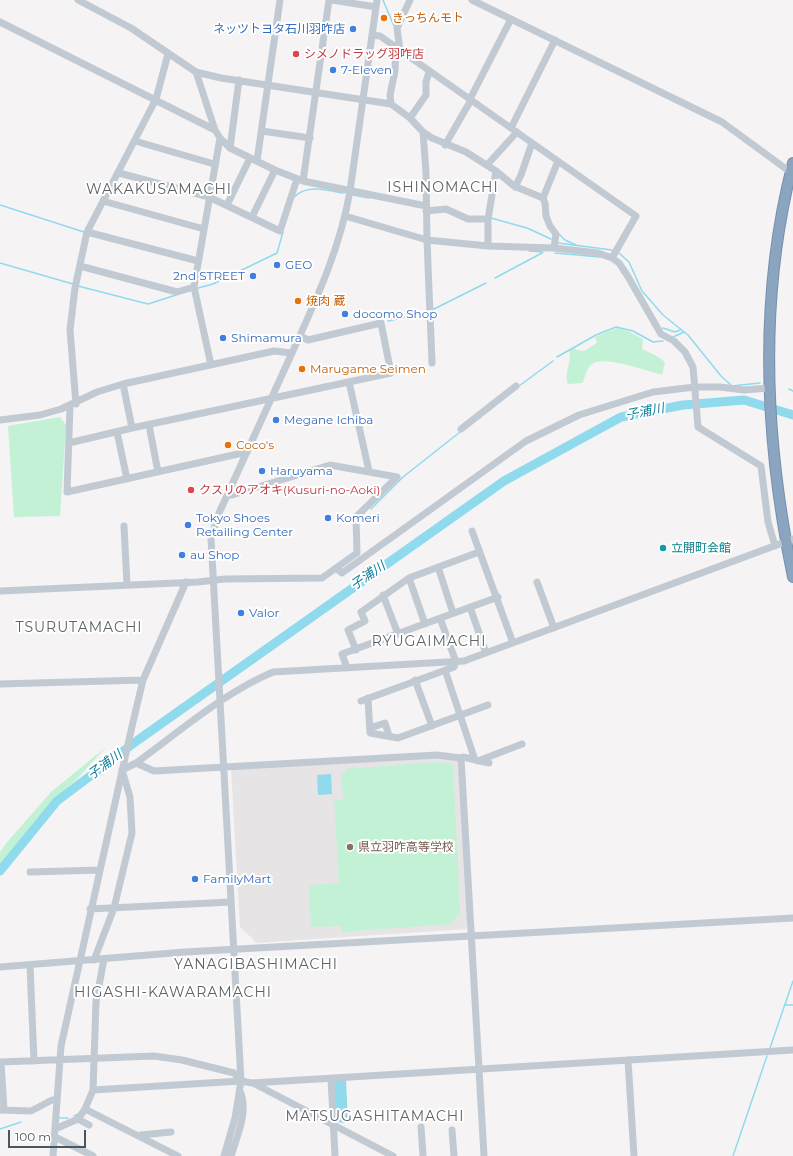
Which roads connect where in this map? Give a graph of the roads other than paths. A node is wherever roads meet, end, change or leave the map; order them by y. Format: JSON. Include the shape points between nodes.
{"nodes":[{"id":1,"x":78,"y":0,"type":"edge"},
{"id":2,"x":280,"y":0,"type":"edge"},
{"id":3,"x":329,"y":0,"type":"edge"},
{"id":4,"x":332,"y":0,"type":"edge"},
{"id":5,"x":410,"y":0,"type":"edge"},
{"id":6,"x":472,"y":0,"type":"edge"},
{"id":7,"x":377,"y":3,"type":"edge"},
{"id":8,"x":511,"y":19,"type":"junction"},
{"id":9,"x":0,"y":22,"type":"edge"},
{"id":10,"x":372,"y":35,"type":"junction"},
{"id":11,"x":555,"y":40,"type":"junction"},
{"id":12,"x":398,"y":50,"type":"junction"},
{"id":13,"x":168,"y":54,"type":"junction"},
{"id":14,"x":196,"y":72,"type":"junction"},
{"id":15,"x":429,"y":72,"type":"junction"},
{"id":16,"x":239,"y":80,"type":"junction"},
{"id":17,"x":269,"y":85,"type":"junction"},
{"id":18,"x":317,"y":92,"type":"junction"},
{"id":19,"x":156,"y":99,"type":"junction"},
{"id":20,"x":362,"y":100,"type":"junction"},
{"id":21,"x":470,"y":100,"type":"junction"},
{"id":22,"x":391,"y":104,"type":"junction"},
{"id":23,"x":410,"y":118,"type":"junction"},
{"id":24,"x":214,"y":130,"type":"junction"},
{"id":25,"x":514,"y":130,"type":"junction"},
{"id":26,"x":262,"y":131,"type":"junction"},
{"id":27,"x":423,"y":132,"type":"junction"},
{"id":28,"x":220,"y":138,"type":"junction"},
{"id":29,"x":310,"y":138,"type":"junction"},
{"id":30,"x":135,"y":142,"type":"junction"},
{"id":31,"x":532,"y":143,"type":"junction"},
{"id":32,"x":445,"y":145,"type":"junction"},
{"id":33,"x":230,"y":148,"type":"junction"},
{"id":34,"x":250,"y":158,"type":"junction"},
{"id":35,"x":257,"y":161,"type":"junction"},
{"id":36,"x":558,"y":161,"type":"junction"},
{"id":37,"x":214,"y":164,"type":"junction"},
{"id":38,"x":487,"y":165,"type":"junction"},
{"id":39,"x":275,"y":170,"type":"junction"},
{"id":40,"x":792,"y":170,"type":"edge"},
{"id":41,"x":496,"y":171,"type":"junction"},
{"id":42,"x":118,"y":173,"type":"junction"},
{"id":43,"x":300,"y":180,"type":"junction"},
{"id":44,"x":515,"y":187,"type":"junction"},
{"id":45,"x":350,"y":191,"type":"junction"},
{"id":46,"x":209,"y":197,"type":"junction"},
{"id":47,"x":542,"y":198,"type":"junction"},
{"id":48,"x":103,"y":201,"type":"junction"},
{"id":49,"x":227,"y":205,"type":"junction"},
{"id":50,"x":426,"y":209,"type":"junction"},
{"id":51,"x":345,"y":216,"type":"junction"},
{"id":52,"x":252,"y":217,"type":"junction"},
{"id":53,"x":488,"y":219,"type":"junction"},
{"id":54,"x":204,"y":229,"type":"junction"},
{"id":55,"x":87,"y":232,"type":"junction"},
{"id":56,"x":427,"y":240,"type":"junction"},
{"id":57,"x":488,"y":246,"type":"junction"},
{"id":58,"x":554,"y":248,"type":"junction"},
{"id":59,"x":612,"y":258,"type":"junction"},
{"id":60,"x":198,"y":261,"type":"junction"},
{"id":61,"x":80,"y":266,"type":"junction"},
{"id":62,"x":194,"y":287,"type":"junction"},
{"id":63,"x":300,"y":336,"type":"junction"},
{"id":64,"x":292,"y":353,"type":"junction"},
{"id":65,"x":432,"y":363,"type":"dead end"},
{"id":66,"x":211,"y":365,"type":"junction"},
{"id":67,"x":349,"y":382,"type":"junction"},
{"id":68,"x":123,"y":384,"type":"junction"},
{"id":69,"x":516,"y":386,"type":"dead end"},
{"id":70,"x":695,"y":388,"type":"junction"},
{"id":71,"x":769,"y":391,"type":"junction"},
{"id":72,"x":272,"y":398,"type":"junction"},
{"id":73,"x":73,"y":405,"type":"junction"},
{"id":74,"x":0,"y":420,"type":"edge"},
{"id":75,"x":149,"y":425,"type":"junction"},
{"id":76,"x":132,"y":428,"type":"junction"},
{"id":77,"x":461,"y":428,"type":"dead end"},
{"id":78,"x":117,"y":432,"type":"junction"},
{"id":79,"x":69,"y":443,"type":"junction"},
{"id":80,"x":247,"y":452,"type":"junction"},
{"id":81,"x":369,"y":471,"type":"junction"},
{"id":82,"x":158,"y":472,"type":"junction"},
{"id":83,"x":127,"y":479,"type":"junction"},
{"id":84,"x":228,"y":494,"type":"junction"},
{"id":85,"x":124,"y":526,"type":"dead end"},
{"id":86,"x":472,"y":531,"type":"dead end"},
{"id":87,"x":789,"y":540,"type":"edge"},
{"id":88,"x":776,"y":546,"type":"junction"},
{"id":89,"x":480,"y":552,"type":"junction"},
{"id":90,"x":438,"y":567,"type":"junction"},
{"id":91,"x":336,"y":568,"type":"junction"},
{"id":92,"x":793,"y":577,"type":"edge"},
{"id":93,"x":409,"y":578,"type":"junction"},
{"id":94,"x":214,"y":581,"type":"junction"},
{"id":95,"x":186,"y":582,"type":"junction"},
{"id":96,"x":537,"y":582,"type":"dead end"},
{"id":97,"x":127,"y":585,"type":"junction"},
{"id":98,"x":0,"y":591,"type":"edge"},
{"id":99,"x":383,"y":595,"type":"junction"},
{"id":100,"x":497,"y":597,"type":"junction"},
{"id":101,"x":470,"y":608,"type":"junction"},
{"id":102,"x":453,"y":613,"type":"junction"},
{"id":103,"x":440,"y":618,"type":"junction"},
{"id":104,"x":425,"y":624,"type":"junction"},
{"id":105,"x":554,"y":628,"type":"junction"},
{"id":106,"x":398,"y":634,"type":"junction"},
{"id":107,"x":513,"y":643,"type":"junction"},
{"id":108,"x":356,"y":650,"type":"junction"},
{"id":109,"x":486,"y":653,"type":"junction"},
{"id":110,"x":456,"y":662,"type":"junction"},
{"id":111,"x":347,"y":668,"type":"junction"},
{"id":112,"x":445,"y":670,"type":"junction"},
{"id":113,"x":143,"y":680,"type":"junction"},
{"id":114,"x":415,"y":680,"type":"junction"},
{"id":115,"x":0,"y":684,"type":"edge"},
{"id":116,"x":220,"y":700,"type":"junction"},
{"id":117,"x":488,"y":705,"type":"dead end"},
{"id":118,"x":460,"y":716,"type":"junction"},
{"id":119,"x":432,"y":726,"type":"junction"},
{"id":120,"x":370,"y":728,"type":"junction"},
{"id":121,"x":388,"y":736,"type":"junction"},
{"id":122,"x":522,"y":744,"type":"dead end"},
{"id":123,"x":461,"y":758,"type":"junction"},
{"id":124,"x":477,"y":760,"type":"junction"},
{"id":125,"x":136,"y":763,"type":"junction"},
{"id":126,"x":489,"y":763,"type":"dead end"},
{"id":127,"x":224,"y":766,"type":"junction"},
{"id":128,"x":122,"y":770,"type":"junction"},
{"id":129,"x":99,"y":870,"type":"junction"},
{"id":130,"x":30,"y":872,"type":"dead end"},
{"id":131,"x":231,"y":902,"type":"junction"},
{"id":132,"x":114,"y":908,"type":"junction"},
{"id":133,"x":90,"y":909,"type":"junction"},
{"id":134,"x":793,"y":918,"type":"edge"},
{"id":135,"x":470,"y":936,"type":"junction"},
{"id":136,"x":234,"y":949,"type":"junction"},
{"id":137,"x":104,"y":959,"type":"junction"},
{"id":138,"x":94,"y":960,"type":"junction"},
{"id":139,"x":79,"y":961,"type":"junction"},
{"id":140,"x":30,"y":965,"type":"junction"},
{"id":141,"x":0,"y":967,"type":"edge"},
{"id":142,"x":793,"y":1050,"type":"edge"},
{"id":143,"x":94,"y":1058,"type":"junction"},
{"id":144,"x":58,"y":1060,"type":"junction"},
{"id":145,"x":628,"y":1060,"type":"junction"},
{"id":146,"x":34,"y":1061,"type":"junction"},
{"id":147,"x":0,"y":1062,"type":"edge"},
{"id":148,"x":479,"y":1069,"type":"junction"},
{"id":149,"x":331,"y":1078,"type":"junction"},
{"id":150,"x":241,"y":1081,"type":"junction"},
{"id":151,"x":252,"y":1083,"type":"junction"},
{"id":152,"x":94,"y":1090,"type":"junction"},
{"id":153,"x":240,"y":1092,"type":"junction"},
{"id":154,"x":56,"y":1100,"type":"junction"},
{"id":155,"x":85,"y":1109,"type":"junction"},
{"id":156,"x":2,"y":1110,"type":"edge"},
{"id":157,"x":78,"y":1119,"type":"junction"},
{"id":158,"x":89,"y":1125,"type":"dead end"},
{"id":159,"x":333,"y":1125,"type":"junction"},
{"id":160,"x":422,"y":1127,"type":"dead end"},
{"id":161,"x":55,"y":1129,"type":"junction"},
{"id":162,"x":452,"y":1130,"type":"dead end"},
{"id":163,"x":170,"y":1132,"type":"dead end"},
{"id":164,"x":140,"y":1136,"type":"junction"},
{"id":165,"x":54,"y":1137,"type":"junction"},
{"id":166,"x":176,"y":1155,"type":"edge"},
{"id":167,"x":53,"y":1156,"type":"edge"},
{"id":168,"x":93,"y":1156,"type":"edge"},
{"id":169,"x":219,"y":1156,"type":"edge"},
{"id":170,"x":224,"y":1156,"type":"edge"},
{"id":171,"x":231,"y":1156,"type":"edge"},
{"id":172,"x":335,"y":1156,"type":"edge"},
{"id":173,"x":393,"y":1156,"type":"edge"},
{"id":174,"x":423,"y":1156,"type":"edge"},
{"id":175,"x":454,"y":1156,"type":"edge"},
{"id":176,"x":484,"y":1156,"type":"edge"},
{"id":177,"x":634,"y":1156,"type":"edge"}],
"edges":[{"from":1,"to":13,"type":"street","via":[[131,28]]},
{"from":2,"to":17,"type":"street"},
{"from":3,"to":18,"type":"street"},
{"from":4,"to":7,"type":"street"},
{"from":5,"to":12,"type":"street","via":[[397,28]]},
{"from":6,"to":8,"type":"street"},
{"from":7,"to":10,"type":"street"},
{"from":8,"to":11,"type":"street"},
{"from":8,"to":21,"type":"street"},
{"from":9,"to":19,"type":"street"},
{"from":10,"to":12,"type":"street","via":[[380,36]]},
{"from":10,"to":20,"type":"street"},
{"from":11,"to":25,"type":"street"},
{"from":11,"to":40,"type":"street","via":[[722,122]]},
{"from":12,"to":15,"type":"street"},
{"from":12,"to":22,"type":"street","via":[[390,95]]},
{"from":13,"to":14,"type":"street"},
{"from":13,"to":19,"type":"street"},
{"from":14,"to":16,"type":"street"},
{"from":14,"to":24,"type":"street"},
{"from":15,"to":21,"type":"street"},
{"from":15,"to":23,"type":"street","via":[[426,95]]},
{"from":16,"to":17,"type":"street"},
{"from":16,"to":33,"type":"street"},
{"from":17,"to":18,"type":"street"},
{"from":17,"to":26,"type":"street"},
{"from":18,"to":20,"type":"street"},
{"from":18,"to":29,"type":"street"},
{"from":19,"to":24,"type":"street"},
{"from":19,"to":30,"type":"street"},
{"from":20,"to":22,"type":"street"},
{"from":20,"to":45,"type":"street"},
{"from":21,"to":25,"type":"street"},
{"from":21,"to":32,"type":"street"},
{"from":22,"to":23,"type":"street"},
{"from":23,"to":27,"type":"street"},
{"from":24,"to":28,"type":"street"},
{"from":25,"to":31,"type":"street"},
{"from":25,"to":38,"type":"street"},
{"from":26,"to":29,"type":"street"},
{"from":26,"to":35,"type":"street"},
{"from":27,"to":32,"type":"street"},
{"from":27,"to":50,"type":"street"},
{"from":28,"to":33,"type":"street"},
{"from":28,"to":37,"type":"street"},
{"from":29,"to":43,"type":"street"},
{"from":30,"to":37,"type":"street"},
{"from":30,"to":42,"type":"street"},
{"from":31,"to":36,"type":"street"},
{"from":31,"to":44,"type":"street"},
{"from":32,"to":38,"type":"street","via":[[466,152]]},
{"from":33,"to":34,"type":"street"},
{"from":34,"to":35,"type":"street"},
{"from":34,"to":49,"type":"street"},
{"from":35,"to":39,"type":"street"},
{"from":36,"to":47,"type":"street"},
{"from":36,"to":59,"type":"street","via":[[636,216]]},
{"from":37,"to":46,"type":"street"},
{"from":38,"to":41,"type":"street"},
{"from":39,"to":43,"type":"street"},
{"from":39,"to":52,"type":"street"},
{"from":40,"to":71,"type":"highway","via":[[776,261],[770,330]]},
{"from":41,"to":44,"type":"street"},
{"from":41,"to":53,"type":"street"},
{"from":42,"to":46,"type":"street"},
{"from":42,"to":48,"type":"street"},
{"from":43,"to":45,"type":"street"},
{"from":43,"to":52,"type":"street","via":[[280,231]]},
{"from":44,"to":47,"type":"street"},
{"from":45,"to":50,"type":"street"},
{"from":45,"to":51,"type":"street"},
{"from":46,"to":49,"type":"street"},
{"from":46,"to":54,"type":"street"},
{"from":47,"to":58,"type":"street","via":[[546,216],[556,234]]},
{"from":48,"to":54,"type":"street"},
{"from":48,"to":55,"type":"street"},
{"from":49,"to":52,"type":"street"},
{"from":50,"to":53,"type":"street","via":[[446,210],[468,219]]},
{"from":50,"to":56,"type":"street"},
{"from":51,"to":56,"type":"street"},
{"from":51,"to":63,"type":"street","via":[[333,257]]},
{"from":53,"to":57,"type":"street"},
{"from":54,"to":60,"type":"street"},
{"from":55,"to":60,"type":"street"},
{"from":55,"to":61,"type":"street"},
{"from":56,"to":57,"type":"street"},
{"from":56,"to":65,"type":"street"},
{"from":57,"to":58,"type":"street"},
{"from":58,"to":59,"type":"street","via":[[598,253]]},
{"from":59,"to":70,"type":"street","via":[[627,275],[661,334],[674,341],[685,352],[693,367]]},
{"from":60,"to":62,"type":"street"},
{"from":61,"to":62,"type":"street","via":[[177,292]]},
{"from":61,"to":73,"type":"street","via":[[70,330]]},
{"from":62,"to":66,"type":"street"},
{"from":63,"to":64,"type":"street"},
{"from":63,"to":67,"type":"street","via":[[308,340],[381,323],[391,373]]},
{"from":64,"to":66,"type":"street","via":[[274,351]]},
{"from":64,"to":72,"type":"street"},
{"from":66,"to":68,"type":"street"},
{"from":67,"to":72,"type":"street"},
{"from":67,"to":81,"type":"street"},
{"from":68,"to":73,"type":"street","via":[[97,392]]},
{"from":68,"to":76,"type":"street"},
{"from":69,"to":77,"type":"street"},
{"from":70,"to":71,"type":"street","via":[[720,387]]},
{"from":70,"to":88,"type":"street","via":[[698,427],[761,466],[768,522]]},
{"from":70,"to":91,"type":"street","via":[[653,392],[598,408],[526,441],[342,573]]},
{"from":71,"to":87,"type":"highway","via":[[771,435]]},
{"from":72,"to":75,"type":"street"},
{"from":72,"to":80,"type":"street"},
{"from":73,"to":74,"type":"street","via":[[40,415]]},
{"from":73,"to":79,"type":"street"},
{"from":75,"to":76,"type":"street"},
{"from":75,"to":82,"type":"street"},
{"from":76,"to":78,"type":"street"},
{"from":78,"to":79,"type":"street"},
{"from":78,"to":83,"type":"street"},
{"from":79,"to":83,"type":"street","via":[[66,492]]},
{"from":80,"to":82,"type":"street"},
{"from":80,"to":84,"type":"street"},
{"from":81,"to":84,"type":"street","via":[[330,465],[232,495]]},
{"from":81,"to":91,"type":"street","via":[[398,477],[356,517],[356,553]]},
{"from":82,"to":83,"type":"street"},
{"from":84,"to":94,"type":"street","via":[[211,538]]},
{"from":85,"to":97,"type":"street"},
{"from":86,"to":89,"type":"street"},
{"from":87,"to":88,"type":"street"},
{"from":87,"to":92,"type":"highway"},
{"from":88,"to":105,"type":"street"},
{"from":89,"to":90,"type":"street"},
{"from":89,"to":100,"type":"street"},
{"from":90,"to":93,"type":"street"},
{"from":90,"to":102,"type":"street"},
{"from":91,"to":94,"type":"street","via":[[322,578]]},
{"from":93,"to":99,"type":"street"},
{"from":93,"to":104,"type":"street"},
{"from":94,"to":95,"type":"street"},
{"from":94,"to":116,"type":"street"},
{"from":95,"to":97,"type":"street"},
{"from":95,"to":113,"type":"street"},
{"from":96,"to":105,"type":"street"},
{"from":97,"to":98,"type":"street"},
{"from":99,"to":106,"type":"street"},
{"from":99,"to":108,"type":"street","via":[[361,612],[365,621],[348,630]]},
{"from":100,"to":101,"type":"street"},
{"from":100,"to":107,"type":"street"},
{"from":101,"to":102,"type":"street"},
{"from":101,"to":109,"type":"street"},
{"from":102,"to":103,"type":"street"},
{"from":103,"to":104,"type":"street"},
{"from":103,"to":110,"type":"street"},
{"from":104,"to":106,"type":"street"},
{"from":105,"to":107,"type":"street"},
{"from":106,"to":108,"type":"street"},
{"from":107,"to":109,"type":"street"},
{"from":108,"to":111,"type":"street","via":[[342,654]]},
{"from":109,"to":110,"type":"street"},
{"from":110,"to":111,"type":"street"},
{"from":110,"to":112,"type":"street","via":[[454,666]]},
{"from":111,"to":116,"type":"street","via":[[274,672]]},
{"from":112,"to":114,"type":"street"},
{"from":112,"to":118,"type":"street"},
{"from":113,"to":115,"type":"street"},
{"from":113,"to":128,"type":"street"},
{"from":114,"to":119,"type":"street"},
{"from":114,"to":120,"type":"street","via":[[365,699]]},
{"from":116,"to":125,"type":"street"},
{"from":116,"to":127,"type":"street"},
{"from":117,"to":118,"type":"street"},
{"from":118,"to":119,"type":"street"},
{"from":118,"to":124,"type":"street"},
{"from":119,"to":121,"type":"street","via":[[398,738]]},
{"from":120,"to":121,"type":"street","via":[[370,732]]},
{"from":120,"to":121,"type":"street","via":[[385,723]]},
{"from":122,"to":124,"type":"street"},
{"from":123,"to":124,"type":"street"},
{"from":123,"to":127,"type":"street","via":[[437,755]]},
{"from":123,"to":135,"type":"street"},
{"from":124,"to":126,"type":"street"},
{"from":125,"to":127,"type":"street","via":[[154,771]]},
{"from":125,"to":128,"type":"street"},
{"from":127,"to":131,"type":"street"},
{"from":128,"to":129,"type":"street"},
{"from":128,"to":132,"type":"street","via":[[130,797],[133,821]]},
{"from":129,"to":130,"type":"street"},
{"from":129,"to":133,"type":"street"},
{"from":131,"to":132,"type":"street"},
{"from":131,"to":136,"type":"street"},
{"from":132,"to":133,"type":"street"},
{"from":132,"to":138,"type":"street"},
{"from":133,"to":139,"type":"street"},
{"from":134,"to":135,"type":"street"},
{"from":135,"to":136,"type":"street"},
{"from":135,"to":148,"type":"street"},
{"from":136,"to":137,"type":"street"},
{"from":136,"to":150,"type":"street"},
{"from":137,"to":138,"type":"street"},
{"from":137,"to":143,"type":"street","via":[[96,1002]]},
{"from":138,"to":139,"type":"street"},
{"from":139,"to":140,"type":"street"},
{"from":139,"to":144,"type":"street"},
{"from":140,"to":141,"type":"street"},
{"from":140,"to":146,"type":"street"},
{"from":142,"to":145,"type":"street"},
{"from":143,"to":144,"type":"street"},
{"from":143,"to":150,"type":"street","via":[[139,1056],[182,1060],[234,1073]]},
{"from":143,"to":152,"type":"street"},
{"from":144,"to":146,"type":"street"},
{"from":144,"to":154,"type":"street"},
{"from":145,"to":148,"type":"street"},
{"from":145,"to":177,"type":"street"},
{"from":146,"to":147,"type":"street"},
{"from":147,"to":156,"type":"street"},
{"from":148,"to":149,"type":"street"},
{"from":148,"to":176,"type":"street"},
{"from":149,"to":151,"type":"street"},
{"from":149,"to":159,"type":"street"},
{"from":150,"to":151,"type":"street"},
{"from":150,"to":152,"type":"street"},
{"from":150,"to":153,"type":"street"},
{"from":151,"to":159,"type":"street"},
{"from":152,"to":155,"type":"street"},
{"from":153,"to":169,"type":"street"},
{"from":153,"to":170,"type":"street","via":[[236,1118]]},
{"from":153,"to":171,"type":"street","via":[[244,1102]]},
{"from":154,"to":156,"type":"street","via":[[32,1111]]},
{"from":154,"to":161,"type":"street"},
{"from":155,"to":157,"type":"street"},
{"from":155,"to":164,"type":"street"},
{"from":157,"to":158,"type":"street"},
{"from":157,"to":161,"type":"street"},
{"from":159,"to":172,"type":"street"},
{"from":159,"to":173,"type":"street"},
{"from":160,"to":174,"type":"street"},
{"from":161,"to":165,"type":"street"},
{"from":162,"to":175,"type":"street"},
{"from":163,"to":164,"type":"street"},
{"from":164,"to":166,"type":"street"},
{"from":165,"to":167,"type":"street"},
{"from":165,"to":168,"type":"street"}]}
